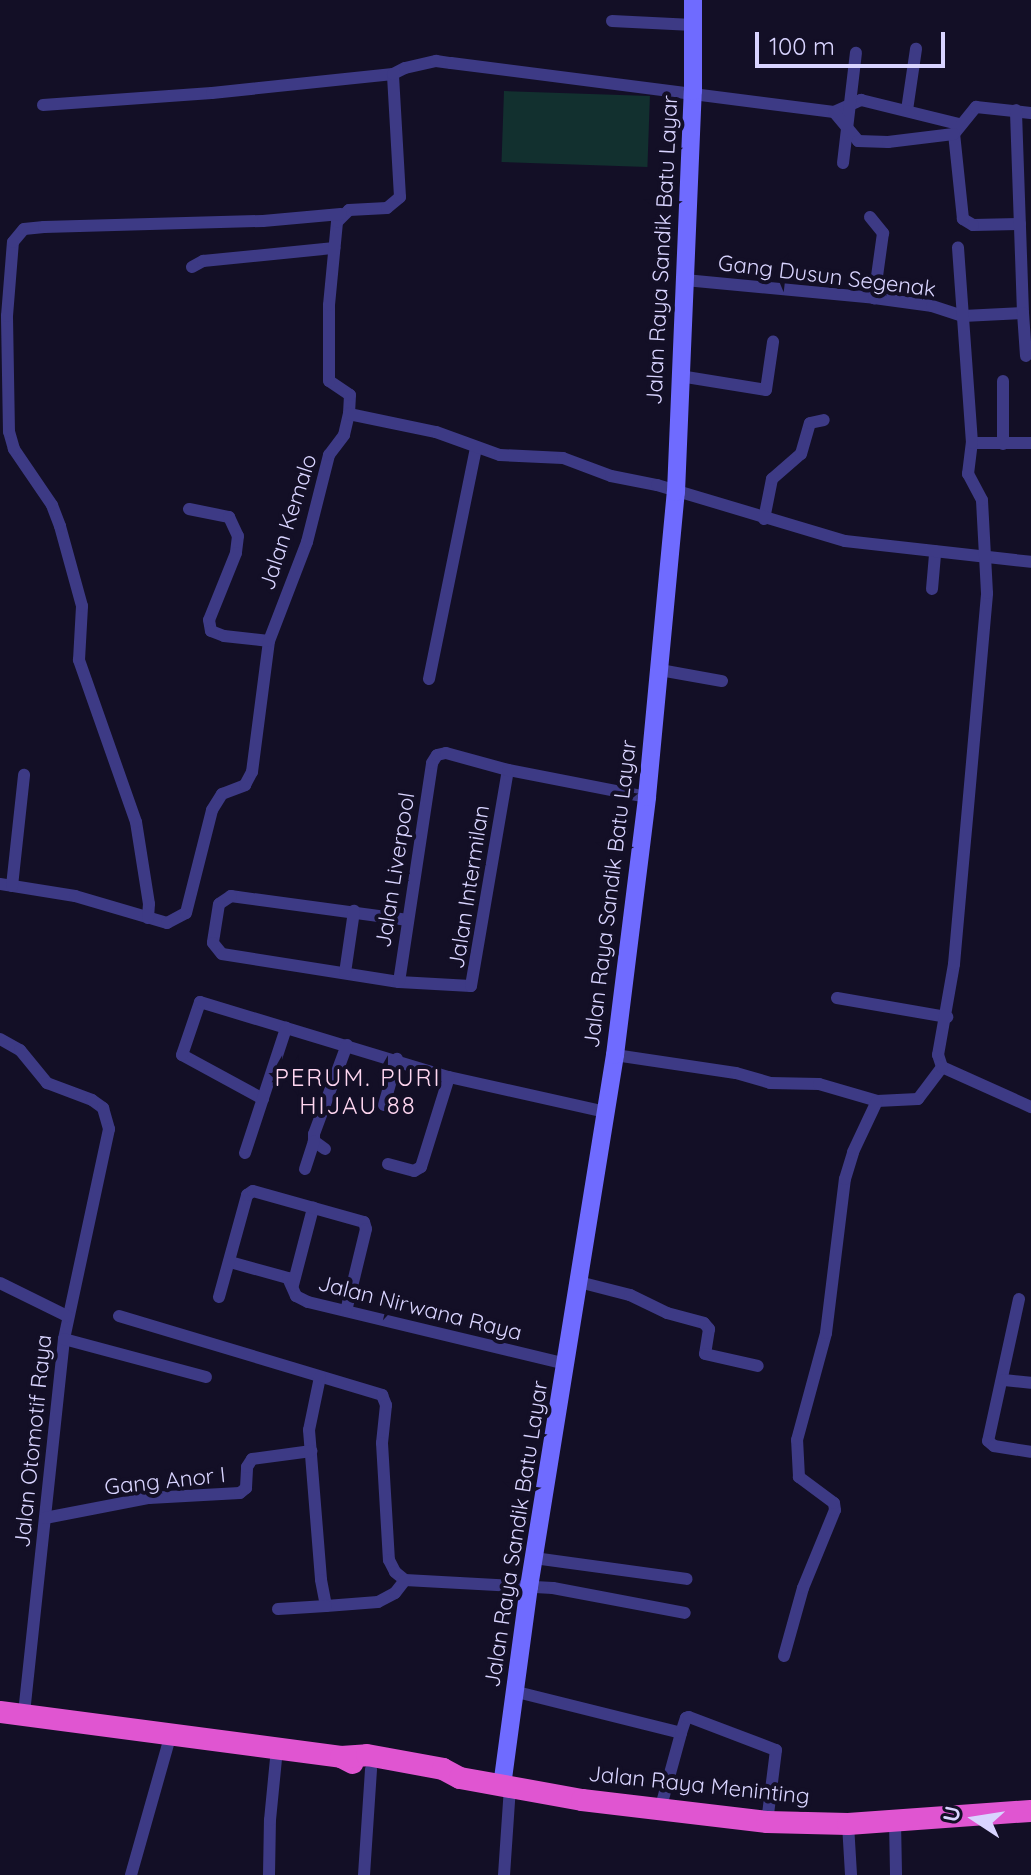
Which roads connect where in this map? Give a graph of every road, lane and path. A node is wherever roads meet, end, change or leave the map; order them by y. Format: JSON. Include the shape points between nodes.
{"nodes":[{"id":1,"x":693,"y":0,"type":"edge"},
{"id":2,"x":612,"y":21,"type":"dead end"},
{"id":3,"x":693,"y":25,"type":"junction"},
{"id":4,"x":916,"y":49,"type":"dead end"},
{"id":5,"x":856,"y":53,"type":"dead end"},
{"id":6,"x":393,"y":74,"type":"junction"},
{"id":7,"x":693,"y":91,"type":"junction"},
{"id":8,"x":849,"y":103,"type":"junction"},
{"id":9,"x":43,"y":105,"type":"dead end"},
{"id":10,"x":907,"y":110,"type":"junction"},
{"id":11,"x":1016,"y":110,"type":"junction"},
{"id":12,"x":834,"y":112,"type":"junction"},
{"id":13,"x":1031,"y":113,"type":"edge"},
{"id":14,"x":845,"y":124,"type":"junction"},
{"id":15,"x":956,"y":129,"type":"junction"},
{"id":16,"x":843,"y":163,"type":"dead end"},
{"id":17,"x":341,"y":214,"type":"junction"},
{"id":18,"x":870,"y":217,"type":"dead end"},
{"id":19,"x":1020,"y":224,"type":"junction"},
{"id":20,"x":958,"y":247,"type":"dead end"},
{"id":21,"x":334,"y":248,"type":"junction"},
{"id":22,"x":192,"y":267,"type":"dead end"},
{"id":23,"x":685,"y":280,"type":"junction"},
{"id":24,"x":874,"y":298,"type":"junction"},
{"id":25,"x":1023,"y":313,"type":"junction"},
{"id":26,"x":963,"y":316,"type":"junction"},
{"id":27,"x":773,"y":342,"type":"dead end"},
{"id":28,"x":1026,"y":356,"type":"dead end"},
{"id":29,"x":680,"y":376,"type":"junction"},
{"id":30,"x":1003,"y":381,"type":"dead end"},
{"id":31,"x":349,"y":414,"type":"junction"},
{"id":32,"x":824,"y":420,"type":"dead end"},
{"id":33,"x":972,"y":443,"type":"junction"},
{"id":34,"x":1031,"y":443,"type":"edge"},
{"id":35,"x":1003,"y":444,"type":"junction"},
{"id":36,"x":476,"y":448,"type":"junction"},
{"id":37,"x":676,"y":492,"type":"junction"},
{"id":38,"x":189,"y":509,"type":"dead end"},
{"id":39,"x":764,"y":519,"type":"junction"},
{"id":40,"x":935,"y":551,"type":"junction"},
{"id":41,"x":987,"y":558,"type":"junction"},
{"id":42,"x":1031,"y":562,"type":"edge"},
{"id":43,"x":932,"y":589,"type":"dead end"},
{"id":44,"x":269,"y":641,"type":"junction"},
{"id":45,"x":660,"y":670,"type":"junction"},
{"id":46,"x":429,"y":679,"type":"dead end"},
{"id":47,"x":722,"y":681,"type":"dead end"},
{"id":48,"x":508,"y":770,"type":"junction"},
{"id":49,"x":24,"y":775,"type":"dead end"},
{"id":50,"x":647,"y":797,"type":"junction"},
{"id":51,"x":6,"y":885,"type":"edge"},
{"id":52,"x":354,"y":911,"type":"junction"},
{"id":53,"x":148,"y":918,"type":"junction"},
{"id":54,"x":408,"y":920,"type":"junction"},
{"id":55,"x":345,"y":973,"type":"junction"},
{"id":56,"x":399,"y":982,"type":"junction"},
{"id":57,"x":837,"y":998,"type":"dead end"},
{"id":58,"x":947,"y":1017,"type":"junction"},
{"id":59,"x":286,"y":1028,"type":"junction"},
{"id":60,"x":0,"y":1039,"type":"edge"},
{"id":61,"x":347,"y":1045,"type":"junction"},
{"id":62,"x":615,"y":1055,"type":"junction"},
{"id":63,"x":397,"y":1059,"type":"junction"},
{"id":64,"x":942,"y":1067,"type":"junction"},
{"id":65,"x":449,"y":1077,"type":"junction"},
{"id":66,"x":263,"y":1099,"type":"junction"},
{"id":67,"x":877,"y":1101,"type":"junction"},
{"id":68,"x":384,"y":1105,"type":"dead end"},
{"id":69,"x":1031,"y":1107,"type":"edge"},
{"id":70,"x":605,"y":1112,"type":"junction"},
{"id":71,"x":245,"y":1153,"type":"dead end"},
{"id":72,"x":388,"y":1164,"type":"dead end"},
{"id":73,"x":305,"y":1169,"type":"dead end"},
{"id":74,"x":313,"y":1208,"type":"junction"},
{"id":75,"x":230,"y":1262,"type":"junction"},
{"id":76,"x":579,"y":1282,"type":"junction"},
{"id":77,"x":0,"y":1283,"type":"edge"},
{"id":78,"x":293,"y":1285,"type":"junction"},
{"id":79,"x":219,"y":1297,"type":"dead end"},
{"id":80,"x":1019,"y":1299,"type":"dead end"},
{"id":81,"x":346,"y":1311,"type":"junction"},
{"id":82,"x":67,"y":1316,"type":"junction"},
{"id":83,"x":119,"y":1316,"type":"dead end"},
{"id":84,"x":64,"y":1339,"type":"junction"},
{"id":85,"x":566,"y":1364,"type":"junction"},
{"id":86,"x":758,"y":1366,"type":"dead end"},
{"id":87,"x":206,"y":1377,"type":"dead end"},
{"id":88,"x":320,"y":1377,"type":"junction"},
{"id":89,"x":1004,"y":1380,"type":"junction"},
{"id":90,"x":1031,"y":1383,"type":"edge"},
{"id":91,"x":311,"y":1451,"type":"junction"},
{"id":92,"x":1031,"y":1452,"type":"edge"},
{"id":93,"x":45,"y":1518,"type":"junction"},
{"id":94,"x":534,"y":1558,"type":"junction"},
{"id":95,"x":687,"y":1579,"type":"dead end"},
{"id":96,"x":405,"y":1580,"type":"junction"},
{"id":97,"x":529,"y":1587,"type":"junction"},
{"id":98,"x":326,"y":1606,"type":"junction"},
{"id":99,"x":278,"y":1609,"type":"dead end"},
{"id":100,"x":685,"y":1613,"type":"dead end"},
{"id":101,"x":784,"y":1656,"type":"dead end"},
{"id":102,"x":517,"y":1692,"type":"junction"},
{"id":103,"x":0,"y":1712,"type":"edge"},
{"id":104,"x":24,"y":1714,"type":"junction"},
{"id":105,"x":681,"y":1733,"type":"junction"},
{"id":106,"x":171,"y":1734,"type":"junction"},
{"id":107,"x":277,"y":1748,"type":"junction"},
{"id":108,"x":341,"y":1757,"type":"junction"},
{"id":109,"x":371,"y":1769,"type":"junction"},
{"id":110,"x":460,"y":1778,"type":"junction"},
{"id":111,"x":506,"y":1787,"type":"junction"},
{"id":112,"x":660,"y":1810,"type":"junction"},
{"id":113,"x":1031,"y":1811,"type":"edge"},
{"id":114,"x":895,"y":1821,"type":"junction"},
{"id":115,"x":767,"y":1822,"type":"junction"},
{"id":116,"x":848,"y":1824,"type":"junction"},
{"id":117,"x":131,"y":1875,"type":"edge"},
{"id":118,"x":269,"y":1875,"type":"edge"},
{"id":119,"x":364,"y":1875,"type":"edge"},
{"id":120,"x":504,"y":1875,"type":"edge"},
{"id":121,"x":851,"y":1875,"type":"edge"},
{"id":122,"x":896,"y":1875,"type":"edge"}],
"edges":[{"from":1,"to":3,"type":"main road","name":"Jalan Raya Sandik Batu Layar"},
{"from":2,"to":3,"type":"street"},
{"from":3,"to":7,"type":"main road","name":"Jalan Raya Sandik Batu Layar"},
{"from":4,"to":10,"type":"street"},
{"from":5,"to":8,"type":"street"},
{"from":6,"to":7,"type":"street","via":[[436,61]]},
{"from":6,"to":9,"type":"street"},
{"from":6,"to":17,"type":"street","via":[[401,194],[391,206]]},
{"from":7,"to":12,"type":"street"},
{"from":7,"to":23,"type":"main road","name":"Jalan Raya Sandik Batu Layar"},
{"from":8,"to":10,"type":"street","via":[[861,100]]},
{"from":8,"to":12,"type":"street"},
{"from":8,"to":14,"type":"street"},
{"from":10,"to":15,"type":"street"},
{"from":11,"to":13,"type":"street"},
{"from":11,"to":15,"type":"street","via":[[979,106]]},
{"from":11,"to":19,"type":"street"},
{"from":12,"to":14,"type":"street"},
{"from":14,"to":15,"type":"street","via":[[858,141],[888,142]]},
{"from":14,"to":16,"type":"street"},
{"from":15,"to":19,"type":"street","via":[[963,219],[973,225]]},
{"from":17,"to":21,"type":"street"},
{"from":17,"to":53,"type":"street","via":[[44,227],[24,229],[13,242],[7,316],[9,432],[14,449],[52,505],[64,539],[82,606],[79,660],[136,822]]},
{"from":18,"to":24,"type":"street","via":[[883,233]]},
{"from":19,"to":25,"type":"street"},
{"from":20,"to":26,"type":"street"},
{"from":21,"to":22,"type":"street","via":[[203,261]]},
{"from":21,"to":31,"type":"street","via":[[329,381],[350,395]]},
{"from":23,"to":24,"type":"street","name":"Gang Dusun Segenak"},
{"from":23,"to":29,"type":"main road","name":"Jalan Raya Sandik Batu Layar"},
{"from":24,"to":26,"type":"street","name":"Gang Dusun Segenak"},
{"from":25,"to":26,"type":"street","name":"Gang Dusun Segenak"},
{"from":25,"to":28,"type":"street"},
{"from":26,"to":33,"type":"street"},
{"from":27,"to":29,"type":"street","via":[[766,390]]},
{"from":29,"to":37,"type":"main road","name":"Jalan Raya Sandik Batu Layar"},
{"from":30,"to":35,"type":"street"},
{"from":31,"to":36,"type":"street","via":[[436,432]]},
{"from":31,"to":44,"type":"street","name":"Jalan Kemalo","via":[[344,435],[329,455],[307,542]]},
{"from":32,"to":39,"type":"street","via":[[810,423],[801,454],[772,479]]},
{"from":33,"to":35,"type":"street"},
{"from":33,"to":41,"type":"street","via":[[969,477],[981,498]]},
{"from":34,"to":35,"type":"street"},
{"from":36,"to":37,"type":"street","via":[[512,457],[563,458]]},
{"from":36,"to":46,"type":"street"},
{"from":37,"to":39,"type":"street"},
{"from":37,"to":45,"type":"main road","name":"Jalan Raya Sandik Batu Layar"},
{"from":38,"to":44,"type":"street","via":[[229,517],[238,536],[209,620],[211,631]]},
{"from":39,"to":40,"type":"street","via":[[857,544]]},
{"from":40,"to":41,"type":"street"},
{"from":40,"to":43,"type":"street"},
{"from":41,"to":42,"type":"street"},
{"from":41,"to":58,"type":"street"},
{"from":44,"to":53,"type":"street","name":"Jalan Kemalo","via":[[252,772],[245,785],[225,792],[214,804],[187,910],[174,922]]},
{"from":45,"to":47,"type":"street"},
{"from":45,"to":50,"type":"main road","name":"Jalan Raya Sandik Batu Layar"},
{"from":48,"to":50,"type":"street"},
{"from":48,"to":54,"type":"street","name":"Jalan Liverpool","via":[[444,753],[435,756]]},
{"from":48,"to":56,"type":"street","name":"Jalan Intermilan","via":[[473,982],[467,987]]},
{"from":49,"to":51,"type":"street"},
{"from":50,"to":62,"type":"main road","name":"Jalan Raya Sandik Batu Layar"},
{"from":51,"to":53,"type":"street","via":[[75,896]]},
{"from":52,"to":54,"type":"street"},
{"from":52,"to":55,"type":"street"},
{"from":52,"to":55,"type":"street","via":[[234,896],[222,900],[213,943],[222,954]]},
{"from":54,"to":56,"type":"street","name":"Jalan Liverpool"},
{"from":55,"to":56,"type":"street"},
{"from":57,"to":58,"type":"street"},
{"from":58,"to":64,"type":"street","via":[[938,1055]]},
{"from":59,"to":61,"type":"street"},
{"from":59,"to":66,"type":"street"},
{"from":59,"to":66,"type":"street","via":[[202,1001],[181,1050],[185,1058]]},
{"from":60,"to":82,"type":"street","name":"Jalan Otomotif Raya","via":[[20,1050],[47,1083],[92,1100],[107,1118],[108,1134]]},
{"from":61,"to":63,"type":"street"},
{"from":61,"to":73,"type":"street","via":[[319,1145]]},
{"from":62,"to":67,"type":"street","via":[[770,1083],[819,1084]]},
{"from":62,"to":70,"type":"main road","name":"Jalan Raya Sandik Batu Layar"},
{"from":63,"to":65,"type":"street"},
{"from":63,"to":68,"type":"street"},
{"from":64,"to":67,"type":"street","via":[[918,1099]]},
{"from":64,"to":69,"type":"street"},
{"from":65,"to":70,"type":"street"},
{"from":65,"to":72,"type":"street","via":[[421,1167],[408,1171]]},
{"from":66,"to":71,"type":"street"},
{"from":67,"to":101,"type":"street","via":[[845,1179],[826,1333],[797,1440],[799,1477],[834,1503],[835,1510],[803,1588]]},
{"from":70,"to":76,"type":"main road","name":"Jalan Raya Sandik Batu Layar"},
{"from":74,"to":75,"type":"street","via":[[250,1192]]},
{"from":74,"to":78,"type":"street"},
{"from":74,"to":81,"type":"street","via":[[364,1222]]},
{"from":75,"to":78,"type":"street","name":"Jalan Nirwana Raya","via":[[288,1278]]},
{"from":75,"to":79,"type":"street"},
{"from":76,"to":85,"type":"main road","name":"Jalan Raya Sandik Batu Layar"},
{"from":76,"to":86,"type":"street","via":[[704,1323],[709,1329],[705,1354]]},
{"from":77,"to":82,"type":"street"},
{"from":78,"to":81,"type":"street","name":"Jalan Nirwana Raya","via":[[300,1299]]},
{"from":80,"to":89,"type":"street"},
{"from":81,"to":85,"type":"street","name":"Jalan Nirwana Raya"},
{"from":82,"to":84,"type":"street","name":"Jalan Otomotif Raya"},
{"from":83,"to":88,"type":"street"},
{"from":84,"to":87,"type":"street"},
{"from":84,"to":93,"type":"street","name":"Jalan Otomotif Raya"},
{"from":85,"to":94,"type":"main road","name":"Jalan Raya Sandik Batu Layar"},
{"from":88,"to":91,"type":"street","via":[[310,1413]]},
{"from":88,"to":96,"type":"street","via":[[375,1391],[385,1400],[382,1443],[389,1560]]},
{"from":89,"to":90,"type":"street"},
{"from":89,"to":92,"type":"street","via":[[988,1441]]},
{"from":91,"to":93,"type":"street","name":"Gang Anor I","via":[[252,1459],[241,1493],[149,1498]]},
{"from":91,"to":98,"type":"street"},
{"from":93,"to":104,"type":"street","name":"Jalan Otomotif Raya"},
{"from":94,"to":95,"type":"street"},
{"from":94,"to":97,"type":"main road","name":"Jalan Raya Sandik Batu Layar"},
{"from":96,"to":97,"type":"street"},
{"from":96,"to":98,"type":"street","via":[[378,1602]]},
{"from":97,"to":100,"type":"street"},
{"from":97,"to":102,"type":"main road","name":"Jalan Raya Sandik Batu Layar"},
{"from":98,"to":99,"type":"street"},
{"from":102,"to":105,"type":"street"},
{"from":102,"to":111,"type":"main road","name":"Jalan Raya Sandik Batu Layar"},
{"from":103,"to":104,"type":"highway","name":"Jalan Raya Meninting"},
{"from":104,"to":106,"type":"highway","name":"Jalan Raya Meninting"},
{"from":105,"to":112,"type":"street"},
{"from":105,"to":115,"type":"street","via":[[686,1718],[703,1721],[776,1750]]},
{"from":106,"to":107,"type":"highway","name":"Jalan Raya Meninting"},
{"from":106,"to":117,"type":"street"},
{"from":107,"to":108,"type":"highway","name":"Jalan Raya Meninting"},
{"from":107,"to":118,"type":"street"},
{"from":108,"to":109,"type":"highway","name":"Jalan Raya Meninting"},
{"from":108,"to":110,"type":"highway","name":"Jalan Raya Meninting","via":[[367,1755],[443,1769]]},
{"from":109,"to":110,"type":"highway","name":"Jalan Raya Meninting"},
{"from":109,"to":119,"type":"street"},
{"from":110,"to":111,"type":"highway","name":"Jalan Raya Meninting"},
{"from":111,"to":112,"type":"highway","name":"Jalan Raya Meninting"},
{"from":111,"to":120,"type":"street"},
{"from":112,"to":115,"type":"highway","name":"Jalan Raya Meninting"},
{"from":113,"to":114,"type":"highway","name":"Jalan Raya Meninting"},
{"from":114,"to":116,"type":"highway","name":"Jalan Raya Meninting"},
{"from":114,"to":122,"type":"street"},
{"from":115,"to":116,"type":"highway","name":"Jalan Raya Meninting"},
{"from":116,"to":121,"type":"street"}]}
